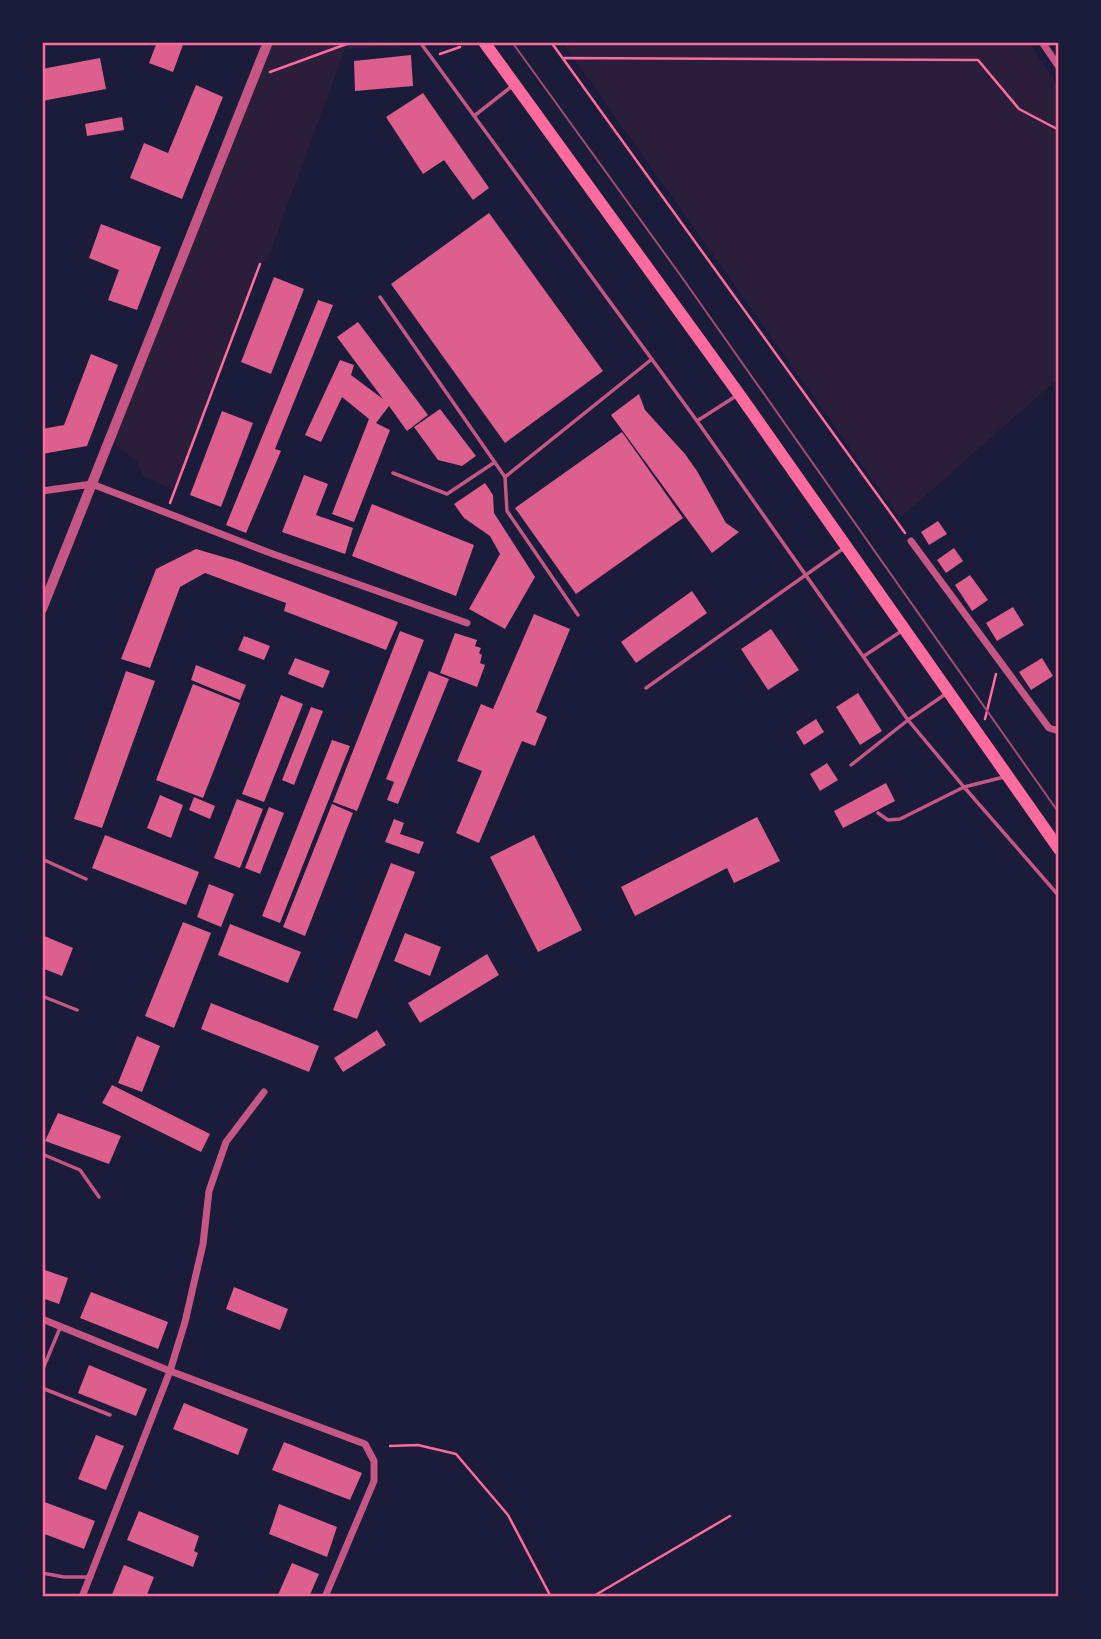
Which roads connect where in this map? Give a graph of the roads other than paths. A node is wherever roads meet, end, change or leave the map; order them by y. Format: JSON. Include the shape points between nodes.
{"nodes":[{"id":1,"x":268,"y":42,"type":"edge"},
{"id":2,"x":420,"y":42,"type":"edge"},
{"id":3,"x":484,"y":42,"type":"edge"},
{"id":4,"x":1042,"y":42,"type":"edge"},
{"id":5,"x":1059,"y":67,"type":"edge"},
{"id":6,"x":515,"y":84,"type":"junction"},
{"id":7,"x":474,"y":116,"type":"junction"},
{"id":8,"x":380,"y":297,"type":"dead end"},
{"id":9,"x":652,"y":359,"type":"junction"},
{"id":10,"x":739,"y":394,"type":"junction"},
{"id":11,"x":697,"y":421,"type":"junction"},
{"id":12,"x":495,"y":462,"type":"junction"},
{"id":13,"x":393,"y":473,"type":"dead end"},
{"id":14,"x":505,"y":477,"type":"junction"},
{"id":15,"x":92,"y":484,"type":"junction"},
{"id":16,"x":42,"y":491,"type":"edge"},
{"id":17,"x":911,"y":541,"type":"road end"},
{"id":18,"x":845,"y":547,"type":"junction"},
{"id":19,"x":806,"y":575,"type":"junction"},
{"id":20,"x":42,"y":609,"type":"edge"},
{"id":21,"x":578,"y":615,"type":"dead end"},
{"id":22,"x":467,"y":623,"type":"dead end"},
{"id":23,"x":905,"y":629,"type":"junction"},
{"id":24,"x":864,"y":656,"type":"junction"},
{"id":25,"x":646,"y":688,"type":"dead end"},
{"id":26,"x":949,"y":692,"type":"junction"},
{"id":27,"x":908,"y":720,"type":"junction"},
{"id":28,"x":1059,"y":731,"type":"edge"},
{"id":29,"x":851,"y":765,"type":"dead end"},
{"id":30,"x":1007,"y":776,"type":"junction"},
{"id":31,"x":964,"y":787,"type":"junction"},
{"id":32,"x":878,"y":813,"type":"dead end"},
{"id":33,"x":1059,"y":849,"type":"edge"},
{"id":34,"x":42,"y":859,"type":"edge"},
{"id":35,"x":86,"y":879,"type":"dead end"},
{"id":36,"x":1059,"y":896,"type":"edge"},
{"id":37,"x":42,"y":996,"type":"edge"},
{"id":38,"x":76,"y":1010,"type":"dead end"},
{"id":39,"x":264,"y":1092,"type":"dead end"},
{"id":40,"x":42,"y":1154,"type":"edge"},
{"id":41,"x":99,"y":1197,"type":"dead end"},
{"id":42,"x":42,"y":1318,"type":"edge"},
{"id":43,"x":61,"y":1326,"type":"junction"},
{"id":44,"x":42,"y":1371,"type":"edge"},
{"id":45,"x":170,"y":1371,"type":"junction"},
{"id":46,"x":42,"y":1388,"type":"edge"},
{"id":47,"x":110,"y":1415,"type":"dead end"},
{"id":48,"x":42,"y":1573,"type":"edge"},
{"id":49,"x":90,"y":1577,"type":"junction"},
{"id":50,"x":82,"y":1597,"type":"edge"},
{"id":51,"x":325,"y":1597,"type":"edge"}],
"edges":[{"from":1,"to":15,"type":"street"},
{"from":2,"to":7,"type":"lane"},
{"from":3,"to":6,"type":"main road"},
{"from":4,"to":5,"type":"street"},
{"from":6,"to":7,"type":"lane"},
{"from":6,"to":10,"type":"main road"},
{"from":7,"to":9,"type":"lane"},
{"from":8,"to":12,"type":"lane"},
{"from":9,"to":11,"type":"lane"},
{"from":9,"to":14,"type":"lane"},
{"from":10,"to":11,"type":"lane"},
{"from":10,"to":18,"type":"main road"},
{"from":11,"to":19,"type":"lane"},
{"from":12,"to":13,"type":"lane","via":[[447,494]]},
{"from":12,"to":14,"type":"lane"},
{"from":14,"to":21,"type":"lane","via":[[507,511]]},
{"from":15,"to":16,"type":"street"},
{"from":15,"to":20,"type":"street"},
{"from":15,"to":22,"type":"street"},
{"from":17,"to":28,"type":"street","via":[[1049,728]]},
{"from":18,"to":19,"type":"lane"},
{"from":18,"to":23,"type":"main road"},
{"from":19,"to":24,"type":"lane"},
{"from":19,"to":25,"type":"lane"},
{"from":23,"to":24,"type":"lane"},
{"from":23,"to":26,"type":"main road"},
{"from":24,"to":27,"type":"lane"},
{"from":26,"to":27,"type":"lane"},
{"from":26,"to":30,"type":"main road"},
{"from":27,"to":29,"type":"lane"},
{"from":27,"to":31,"type":"lane"},
{"from":30,"to":31,"type":"lane"},
{"from":30,"to":33,"type":"main road"},
{"from":31,"to":32,"type":"lane","via":[[900,819],[888,820]]},
{"from":31,"to":36,"type":"lane"},
{"from":34,"to":35,"type":"lane"},
{"from":37,"to":38,"type":"lane"},
{"from":39,"to":45,"type":"street","via":[[226,1142],[209,1191],[203,1244]]},
{"from":40,"to":41,"type":"lane","via":[[80,1170]]},
{"from":42,"to":43,"type":"street"},
{"from":43,"to":44,"type":"lane"},
{"from":43,"to":45,"type":"street"},
{"from":45,"to":49,"type":"street"},
{"from":45,"to":51,"type":"street","via":[[365,1444],[374,1461],[374,1481]]},
{"from":46,"to":47,"type":"lane"},
{"from":48,"to":49,"type":"lane"},
{"from":49,"to":50,"type":"street"}]}
